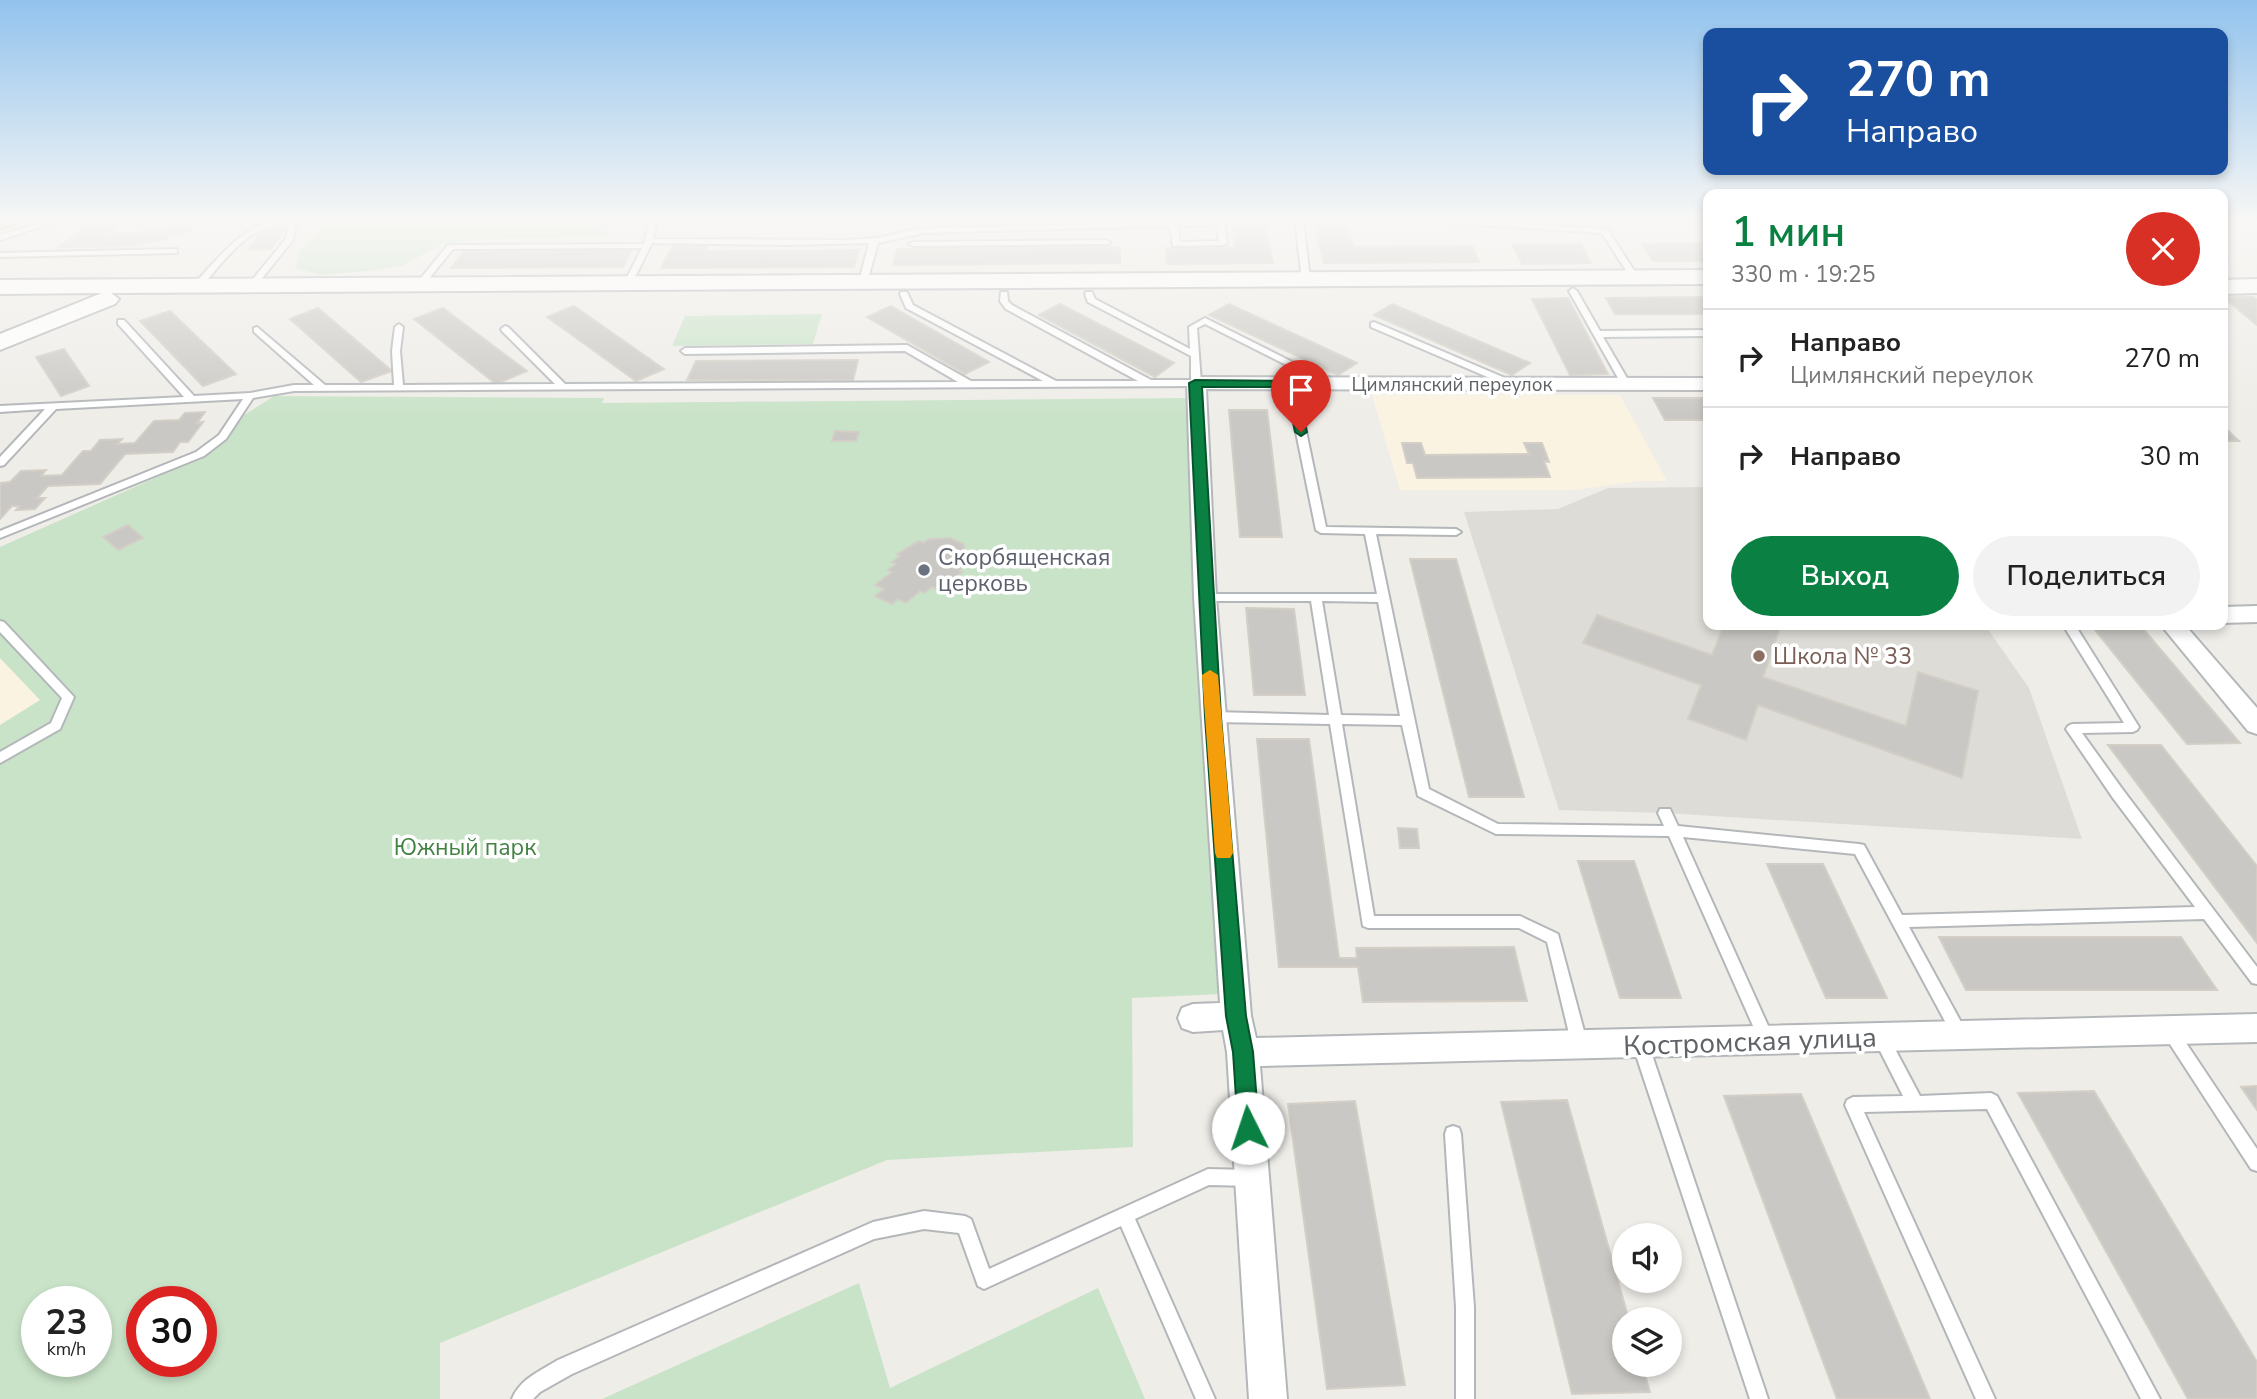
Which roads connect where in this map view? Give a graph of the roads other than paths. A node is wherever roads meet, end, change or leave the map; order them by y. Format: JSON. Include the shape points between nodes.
{"nodes":[{"id":1,"x":236,"y":285,"type":"edge"},
{"id":2,"x":464,"y":285,"type":"edge"},
{"id":3,"x":626,"y":285,"type":"edge"},
{"id":4,"x":765,"y":285,"type":"edge"},
{"id":5,"x":197,"y":286,"type":"joint"},
{"id":6,"x":2257,"y":286,"type":"edge"},
{"id":7,"x":0,"y":287,"type":"edge"},
{"id":8,"x":2228,"y":287,"type":"edge"},
{"id":9,"x":624,"y":290,"type":"junction"},
{"id":10,"x":1703,"y":290,"type":"edge"},
{"id":11,"x":1573,"y":291,"type":"junction"},
{"id":12,"x":1089,"y":293,"type":"junction"},
{"id":13,"x":904,"y":294,"type":"junction"},
{"id":14,"x":1004,"y":294,"type":"junction"},
{"id":15,"x":0,"y":298,"type":"edge"},
{"id":16,"x":107,"y":299,"type":"junction"},
{"id":17,"x":121,"y":322,"type":"dead end"},
{"id":18,"x":1374,"y":325,"type":"dead end"},
{"id":19,"x":399,"y":327,"type":"dead end"},
{"id":20,"x":505,"y":329,"type":"dead end"},
{"id":21,"x":257,"y":330,"type":"dead end"},
{"id":22,"x":1703,"y":333,"type":"edge"},
{"id":23,"x":1597,"y":334,"type":"junction"},
{"id":24,"x":0,"y":343,"type":"edge"},
{"id":25,"x":685,"y":351,"type":"dead end"},
{"id":26,"x":1195,"y":355,"type":"junction"},
{"id":27,"x":1195,"y":383,"type":"junction"},
{"id":28,"x":1291,"y":383,"type":"junction"},
{"id":29,"x":1056,"y":384,"type":"junction"},
{"id":30,"x":1150,"y":384,"type":"junction"},
{"id":31,"x":1331,"y":384,"type":"junction"},
{"id":32,"x":1511,"y":384,"type":"junction"},
{"id":33,"x":1626,"y":384,"type":"junction"},
{"id":34,"x":1703,"y":384,"type":"edge"},
{"id":35,"x":972,"y":386,"type":"junction"},
{"id":36,"x":323,"y":388,"type":"junction"},
{"id":37,"x":399,"y":388,"type":"junction"},
{"id":38,"x":564,"y":388,"type":"junction"},
{"id":39,"x":250,"y":396,"type":"junction"},
{"id":40,"x":191,"y":399,"type":"junction"},
{"id":41,"x":53,"y":407,"type":"junction"},
{"id":42,"x":0,"y":409,"type":"edge"},
{"id":43,"x":0,"y":463,"type":"edge"},
{"id":44,"x":1370,"y":531,"type":"junction"},
{"id":45,"x":1456,"y":532,"type":"dead end"},
{"id":46,"x":0,"y":535,"type":"edge"},
{"id":47,"x":1205,"y":597,"type":"junction"},
{"id":48,"x":1315,"y":598,"type":"junction"},
{"id":49,"x":1382,"y":598,"type":"junction"},
{"id":50,"x":2257,"y":614,"type":"edge"},
{"id":51,"x":2228,"y":615,"type":"edge"},
{"id":52,"x":0,"y":625,"type":"edge"},
{"id":53,"x":2072,"y":630,"type":"edge"},
{"id":54,"x":2176,"y":630,"type":"edge"},
{"id":55,"x":1213,"y":717,"type":"junction"},
{"id":56,"x":1335,"y":720,"type":"junction"},
{"id":57,"x":2255,"y":720,"type":"edge"},
{"id":58,"x":1407,"y":721,"type":"junction"},
{"id":59,"x":0,"y":758,"type":"edge"},
{"id":60,"x":1665,"y":813,"type":"dead end"},
{"id":61,"x":1673,"y":831,"type":"junction"},
{"id":62,"x":2207,"y":913,"type":"junction"},
{"id":63,"x":1899,"y":921,"type":"junction"},
{"id":64,"x":2257,"y":978,"type":"edge"},
{"id":65,"x":1236,"y":1016,"type":"junction"},
{"id":66,"x":1193,"y":1018,"type":"dead end"},
{"id":67,"x":2257,"y":1028,"type":"edge"},
{"id":68,"x":2169,"y":1030,"type":"junction"},
{"id":69,"x":1960,"y":1035,"type":"junction"},
{"id":70,"x":1881,"y":1037,"type":"junction"},
{"id":71,"x":1766,"y":1039,"type":"junction"},
{"id":72,"x":1641,"y":1046,"type":"junction"},
{"id":73,"x":1580,"y":1047,"type":"junction"},
{"id":74,"x":1243,"y":1052,"type":"junction"},
{"id":75,"x":1915,"y":1104,"type":"junction"},
{"id":76,"x":1453,"y":1134,"type":"dead end"},
{"id":77,"x":2257,"y":1163,"type":"edge"},
{"id":78,"x":1251,"y":1178,"type":"junction"},
{"id":79,"x":1125,"y":1216,"type":"junction"},
{"id":80,"x":522,"y":1399,"type":"edge"},
{"id":81,"x":1206,"y":1399,"type":"edge"},
{"id":82,"x":1268,"y":1399,"type":"edge"},
{"id":83,"x":1465,"y":1399,"type":"edge"},
{"id":84,"x":1759,"y":1399,"type":"edge"},
{"id":85,"x":1986,"y":1399,"type":"edge"},
{"id":86,"x":2151,"y":1399,"type":"edge"}],
"edges":[{"from":1,"to":5,"type":"street"},
{"from":2,"to":9,"type":"street"},
{"from":3,"to":9,"type":"lane"},
{"from":4,"to":9,"type":"street"},
{"from":5,"to":7,"type":"street"},
{"from":6,"to":8,"type":"street"},
{"from":9,"to":13,"type":"street"},
{"from":9,"to":16,"type":"street"},
{"from":10,"to":11,"type":"street"},
{"from":11,"to":12,"type":"street"},
{"from":11,"to":23,"type":"lane"},
{"from":12,"to":14,"type":"street"},
{"from":12,"to":26,"type":"lane","via":[[1091,300]]},
{"from":13,"to":14,"type":"street"},
{"from":13,"to":29,"type":"lane","via":[[909,306]]},
{"from":14,"to":30,"type":"lane","via":[[1009,307]]},
{"from":15,"to":16,"type":"street"},
{"from":16,"to":24,"type":"street"},
{"from":17,"to":40,"type":"lane"},
{"from":18,"to":32,"type":"lane"},
{"from":19,"to":37,"type":"lane"},
{"from":20,"to":38,"type":"lane"},
{"from":21,"to":36,"type":"lane"},
{"from":22,"to":23,"type":"lane"},
{"from":23,"to":33,"type":"lane"},
{"from":25,"to":35,"type":"lane","via":[[907,348]]},
{"from":26,"to":27,"type":"lane"},
{"from":26,"to":31,"type":"lane","via":[[1193,327],[1205,321]]},
{"from":27,"to":28,"type":"street","name":"Цимлянский переулок"},
{"from":27,"to":30,"type":"lane"},
{"from":27,"to":47,"type":"street"},
{"from":28,"to":31,"type":"street","name":"Цимлянский переулок"},
{"from":28,"to":44,"type":"lane","via":[[1321,530]]},
{"from":29,"to":30,"type":"lane"},
{"from":29,"to":35,"type":"lane"},
{"from":31,"to":32,"type":"street","name":"Цимлянский переулок"},
{"from":32,"to":33,"type":"street","name":"Цимлянский переулок"},
{"from":33,"to":34,"type":"street","name":"Цимлянский переулок"},
{"from":35,"to":38,"type":"lane"},
{"from":36,"to":37,"type":"lane"},
{"from":36,"to":39,"type":"lane"},
{"from":37,"to":38,"type":"lane"},
{"from":39,"to":40,"type":"lane"},
{"from":39,"to":46,"type":"lane","via":[[223,437],[200,454]]},
{"from":40,"to":41,"type":"lane"},
{"from":41,"to":42,"type":"lane"},
{"from":41,"to":43,"type":"lane"},
{"from":44,"to":45,"type":"lane"},
{"from":44,"to":49,"type":"lane"},
{"from":47,"to":48,"type":"lane"},
{"from":47,"to":55,"type":"street"},
{"from":48,"to":49,"type":"lane"},
{"from":48,"to":56,"type":"lane"},
{"from":49,"to":58,"type":"lane"},
{"from":50,"to":51,"type":"street"},
{"from":52,"to":59,"type":"lane","via":[[68,697],[56,726]]},
{"from":53,"to":62,"type":"lane","via":[[2133,727],[2072,729]]},
{"from":54,"to":57,"type":"street"},
{"from":55,"to":56,"type":"lane"},
{"from":55,"to":65,"type":"street"},
{"from":56,"to":58,"type":"lane"},
{"from":56,"to":73,"type":"lane","via":[[1368,922],[1520,922],[1552,938]]},
{"from":58,"to":61,"type":"lane","via":[[1423,792],[1496,829]]},
{"from":60,"to":61,"type":"lane"},
{"from":61,"to":63,"type":"lane","via":[[1859,849]]},
{"from":61,"to":71,"type":"lane"},
{"from":62,"to":63,"type":"lane"},
{"from":62,"to":64,"type":"lane"},
{"from":63,"to":69,"type":"lane"},
{"from":65,"to":66,"type":"street"},
{"from":65,"to":74,"type":"street"},
{"from":67,"to":68,"type":"street","name":"Костромская улица"},
{"from":68,"to":69,"type":"street","name":"Костромская улица"},
{"from":68,"to":77,"type":"lane"},
{"from":69,"to":70,"type":"street","name":"Костромская улица"},
{"from":70,"to":71,"type":"street","name":"Костромская улица"},
{"from":70,"to":75,"type":"lane"},
{"from":71,"to":72,"type":"street","name":"Костромская улица"},
{"from":72,"to":73,"type":"street","name":"Костромская улица"},
{"from":72,"to":84,"type":"lane"},
{"from":73,"to":74,"type":"street","name":"Костромская улица"},
{"from":74,"to":78,"type":"street"},
{"from":75,"to":85,"type":"lane","via":[[1853,1105]]},
{"from":75,"to":86,"type":"lane","via":[[1991,1101]]},
{"from":76,"to":83,"type":"lane","via":[[1465,1307]]},
{"from":78,"to":79,"type":"lane","via":[[1208,1177]]},
{"from":78,"to":82,"type":"street"},
{"from":79,"to":80,"type":"lane","via":[[984,1280],[965,1225],[924,1220],[873,1231],[565,1367],[533,1385]]},
{"from":79,"to":81,"type":"lane"}]}
